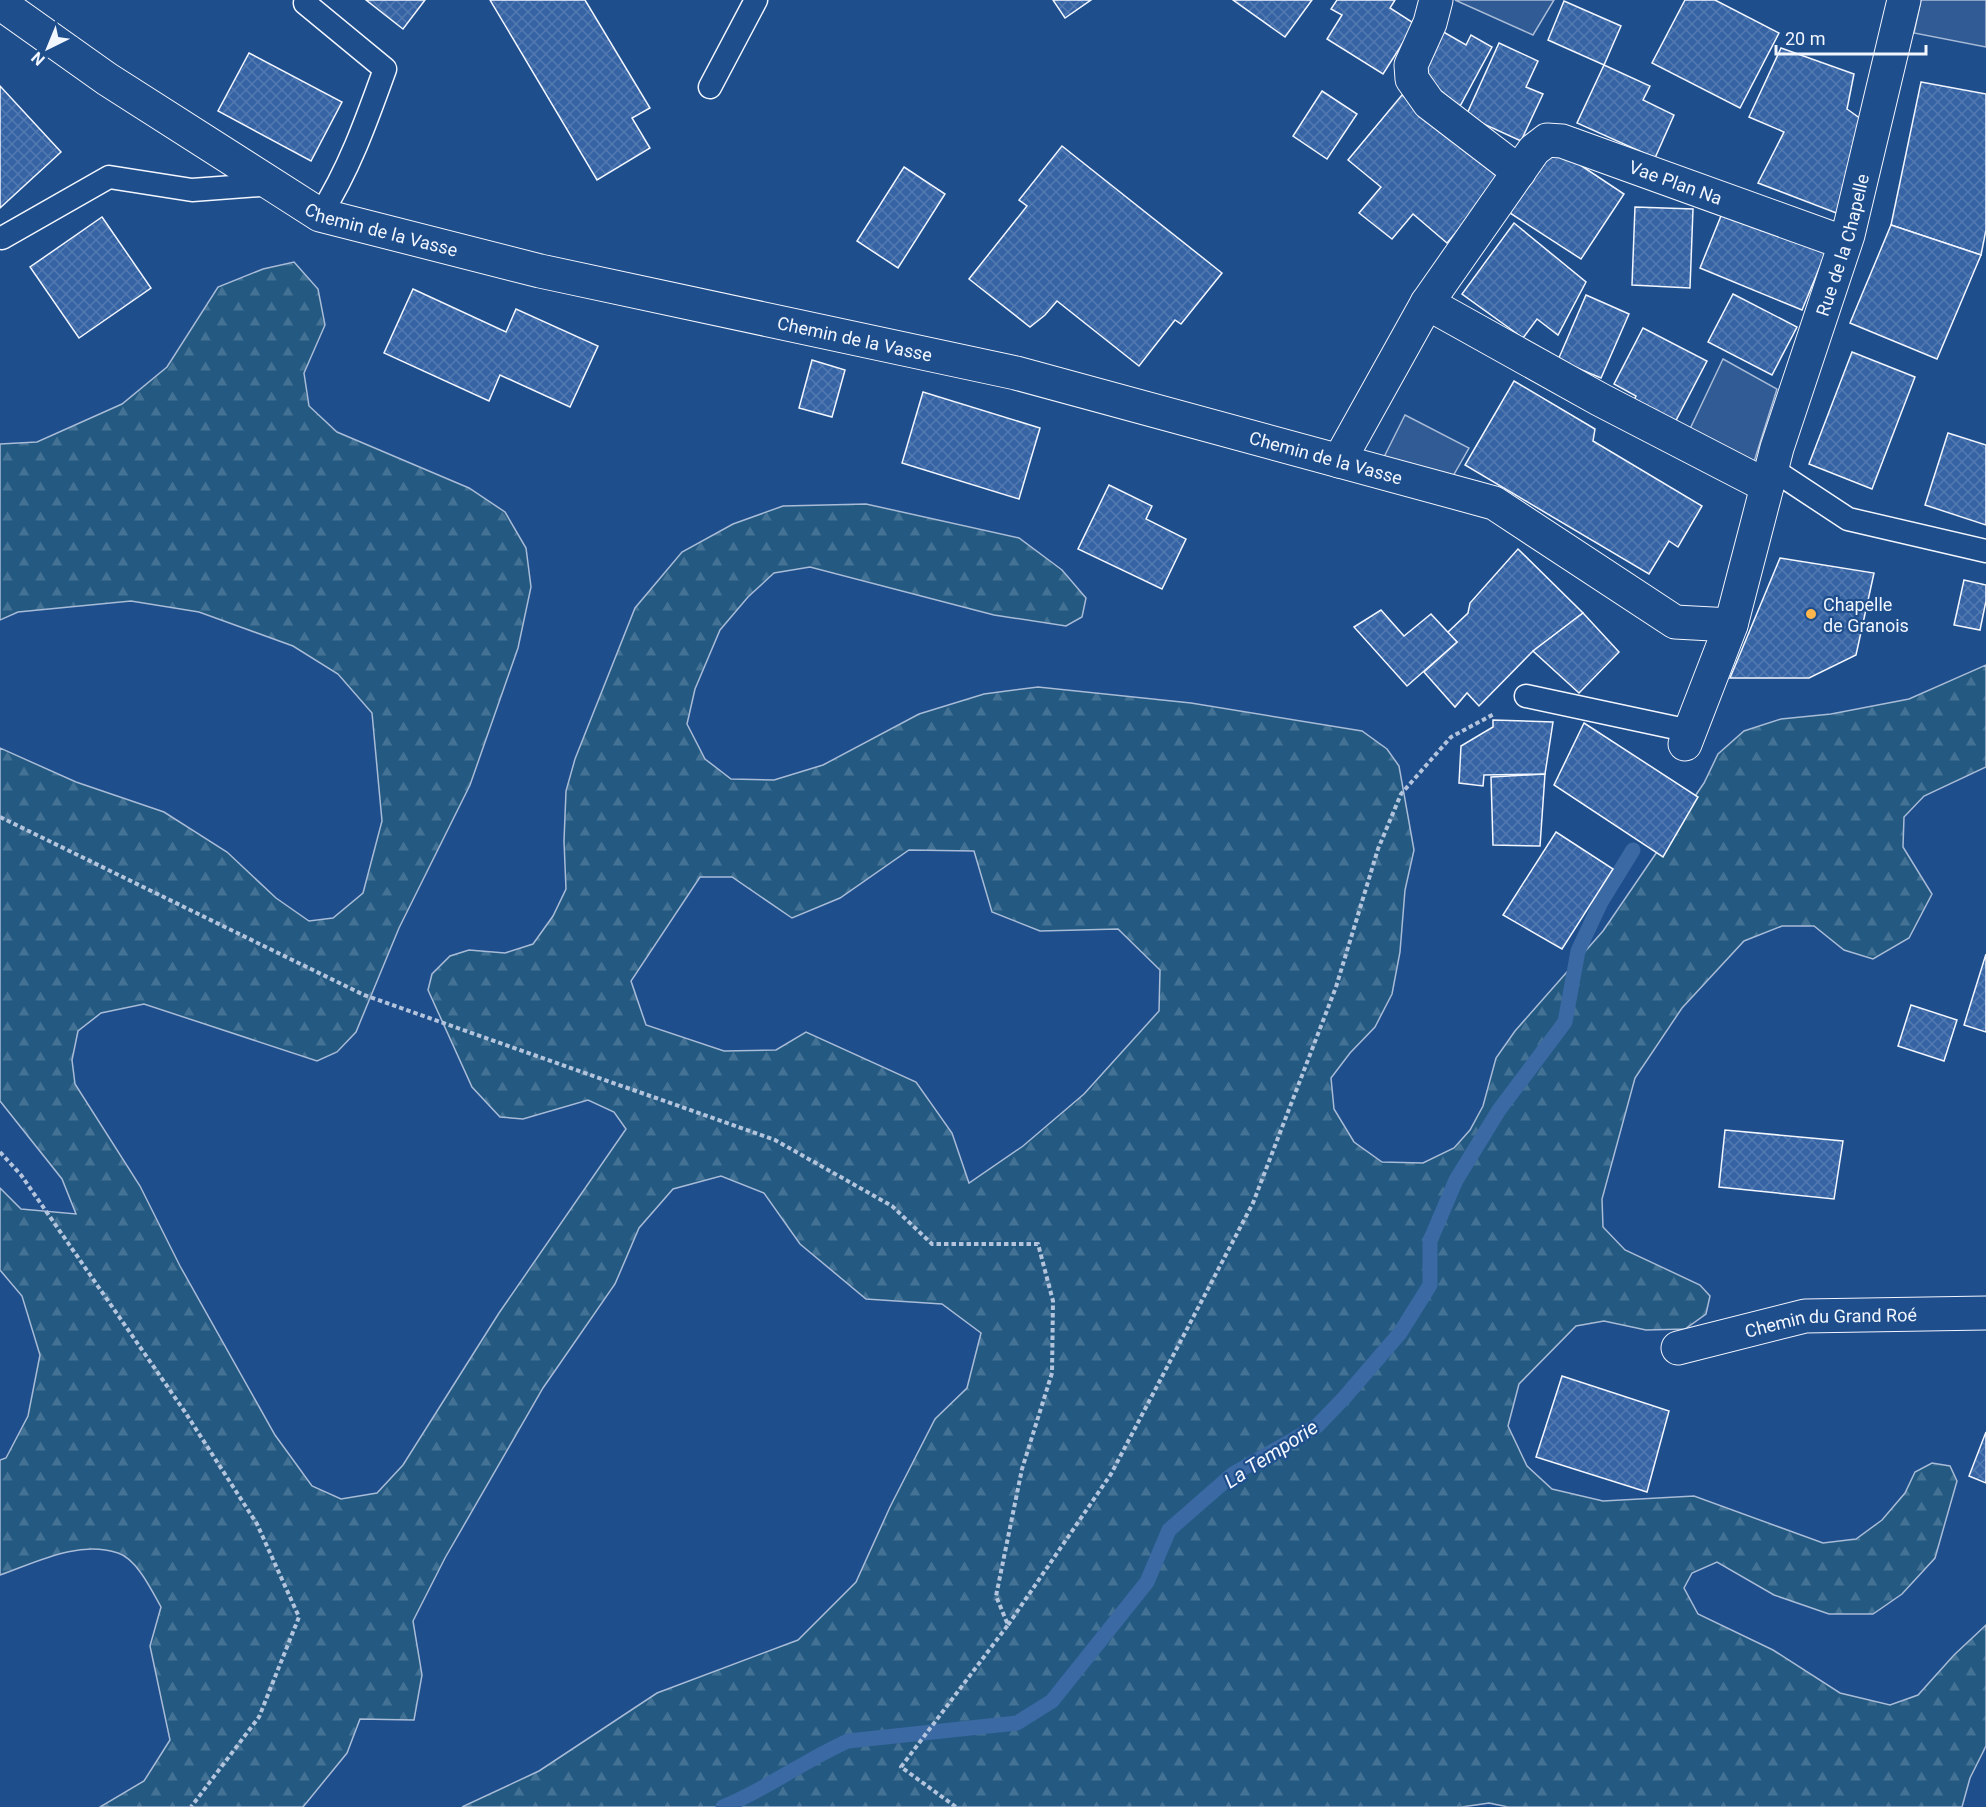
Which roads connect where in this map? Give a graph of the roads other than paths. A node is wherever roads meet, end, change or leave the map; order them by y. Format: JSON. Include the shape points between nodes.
{"nodes":[{"id":1,"x":756,"y":0,"type":"edge"},
{"id":2,"x":1436,"y":0,"type":"edge"},
{"id":3,"x":1904,"y":0,"type":"edge"},
{"id":4,"x":0,"y":3,"type":"edge"},
{"id":5,"x":305,"y":3,"type":"dead end"},
{"id":6,"x":710,"y":87,"type":"dead end"},
{"id":7,"x":1519,"y":172,"type":"junction"},
{"id":8,"x":272,"y":184,"type":"junction"},
{"id":9,"x":320,"y":215,"type":"junction"},
{"id":10,"x":2,"y":238,"type":"dead end"},
{"id":11,"x":1845,"y":243,"type":"junction"},
{"id":12,"x":1427,"y":303,"type":"junction"},
{"id":13,"x":1339,"y":461,"type":"junction"},
{"id":14,"x":1770,"y":478,"type":"junction"},
{"id":15,"x":1986,"y":551,"type":"edge"},
{"id":16,"x":1731,"y":625,"type":"junction"},
{"id":17,"x":1526,"y":696,"type":"road end"},
{"id":18,"x":1687,"y":737,"type":"joint"},
{"id":19,"x":1986,"y":1313,"type":"edge"},
{"id":20,"x":1678,"y":1348,"type":"dead end"}],
"edges":[{"from":1,"to":6,"type":"lane"},
{"from":2,"to":7,"type":"street","via":[[1411,65],[1412,79],[1429,103]]},
{"from":3,"to":11,"type":"street","name":"Rue de la Chapelle","via":[[1860,194]]},
{"from":4,"to":8,"type":"street","name":"Chemin de la Vasse","via":[[107,79]]},
{"from":5,"to":9,"type":"lane","via":[[385,69],[365,125],[336,190]]},
{"from":7,"to":11,"type":"street","name":"Vae Plan Na","via":[[1540,143],[1562,141]]},
{"from":7,"to":12,"type":"street","name":"Vae Plan Na"},
{"from":8,"to":9,"type":"street","name":"Chemin de la Vasse"},
{"from":8,"to":10,"type":"lane","via":[[192,190],[109,177]]},
{"from":9,"to":13,"type":"street","name":"Chemin de la Vasse","via":[[540,271],[1016,373]]},
{"from":11,"to":14,"type":"street","name":"Rue de la Chapelle"},
{"from":12,"to":13,"type":"street","name":"Vae Plan Na"},
{"from":12,"to":14,"type":"street","via":[[1599,399]]},
{"from":13,"to":16,"type":"street","name":"Chemin de la Vasse","via":[[1494,504],[1675,622]]},
{"from":14,"to":15,"type":"lane","via":[[1848,519]]},
{"from":14,"to":16,"type":"street","name":"Rue de la Chapelle"},
{"from":16,"to":18,"type":"street","name":"Rue de la Chapelle"},
{"from":17,"to":18,"type":"lane"},
{"from":19,"to":20,"type":"street","name":"Chemin du Grand Roé","via":[[1805,1316]]}]}
